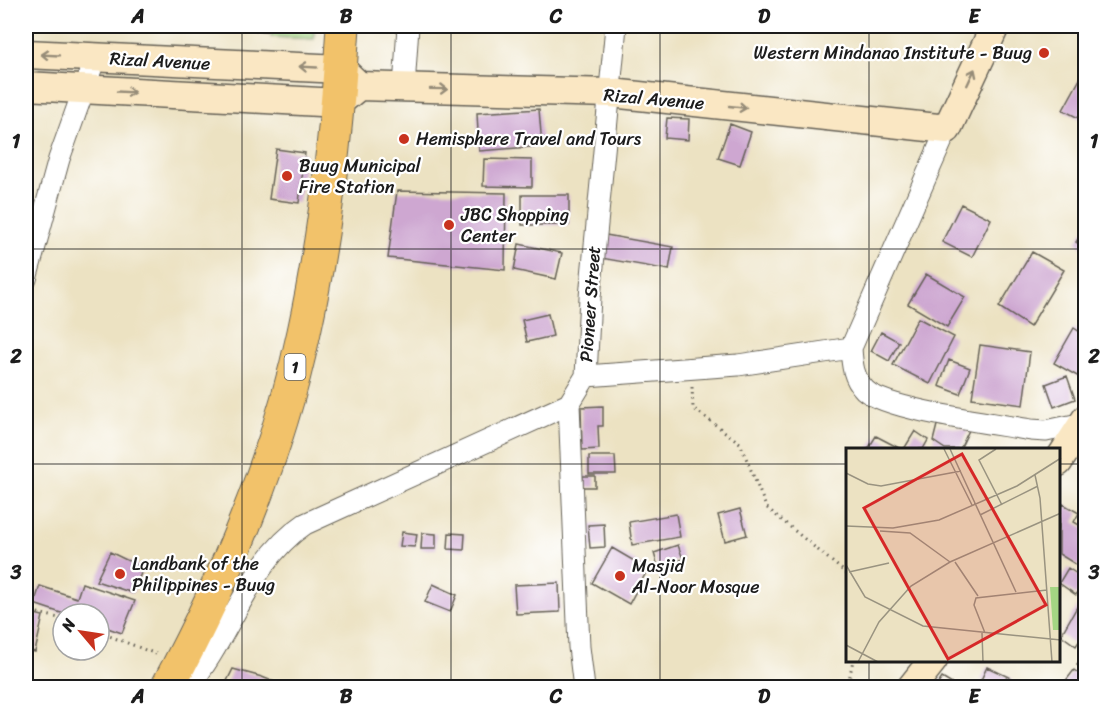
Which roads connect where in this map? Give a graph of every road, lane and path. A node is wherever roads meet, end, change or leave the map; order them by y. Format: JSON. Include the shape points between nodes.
{"nodes":[{"id":1,"x":343,"y":26,"type":"edge"},
{"id":2,"x":408,"y":26,"type":"edge"},
{"id":3,"x":616,"y":26,"type":"edge"},
{"id":4,"x":995,"y":26,"type":"edge"},
{"id":5,"x":26,"y":54,"type":"edge"},
{"id":6,"x":95,"y":58,"type":"junction"},
{"id":7,"x":26,"y":86,"type":"edge"},
{"id":8,"x":346,"y":86,"type":"junction"},
{"id":9,"x":404,"y":88,"type":"junction"},
{"id":10,"x":83,"y":89,"type":"junction"},
{"id":11,"x":611,"y":93,"type":"junction"},
{"id":12,"x":947,"y":129,"type":"junction"},
{"id":13,"x":26,"y":279,"type":"edge"},
{"id":14,"x":851,"y":348,"type":"junction"},
{"id":15,"x":691,"y":370,"type":"junction"},
{"id":16,"x":586,"y":376,"type":"junction"},
{"id":17,"x":569,"y":404,"type":"junction"},
{"id":18,"x":1076,"y":441,"type":"edge"},
{"id":19,"x":846,"y":572,"type":"edge"},
{"id":20,"x":26,"y":610,"type":"edge"},
{"id":21,"x":51,"y":616,"type":"edge"},
{"id":22,"x":111,"y":639,"type":"edge"},
{"id":23,"x":853,"y":662,"type":"edge"},
{"id":24,"x":931,"y":662,"type":"edge"},
{"id":25,"x":178,"y":679,"type":"edge"},
{"id":26,"x":584,"y":687,"type":"edge"},
{"id":27,"x":837,"y":687,"type":"edge"},
{"id":28,"x":911,"y":687,"type":"edge"}],
"edges":[{"from":1,"to":8,"type":"highway","number":"1"},
{"from":2,"to":9,"type":"street"},
{"from":3,"to":11,"type":"street","name":"Pioneer Street"},
{"from":12,"to":4,"type":"street","one_way":true},
{"from":6,"to":5,"type":"street","name":"Rizal Avenue","one_way":true},
{"from":8,"to":6,"type":"street","name":"Rizal Avenue","one_way":true},
{"from":6,"to":10,"type":"street"},
{"from":7,"to":10,"type":"street","name":"Rizal Avenue"},
{"from":8,"to":9,"type":"street","name":"Rizal Avenue"},
{"from":10,"to":8,"type":"street","name":"Rizal Avenue","one_way":true},
{"from":8,"to":25,"type":"highway","number":"1","via":[[304,334],[280,424],[248,515]]},
{"from":9,"to":11,"type":"street","name":"Rizal Avenue","one_way":true},
{"from":10,"to":13,"type":"street"},
{"from":11,"to":12,"type":"street","name":"Rizal Avenue","one_way":true},
{"from":11,"to":16,"type":"street","name":"Pioneer Street","via":[[591,274]]},
{"from":12,"to":14,"type":"street"},
{"from":14,"to":15,"type":"street"},
{"from":14,"to":18,"type":"street","via":[[856,379],[865,390],[890,404],[1046,431]]},
{"from":15,"to":16,"type":"street"},
{"from":15,"to":19,"type":"path","via":[[693,408],[740,443],[766,507]]},
{"from":16,"to":17,"type":"street","name":"Pioneer Street"},
{"from":17,"to":25,"type":"street","via":[[304,524],[285,537],[267,559],[213,654]]},
{"from":17,"to":26,"type":"street"},
{"from":20,"to":21,"type":"path"},
{"from":22,"to":25,"type":"path"},
{"from":23,"to":27,"type":"path","via":[[849,680]]},
{"from":24,"to":28,"type":"street"}]}
